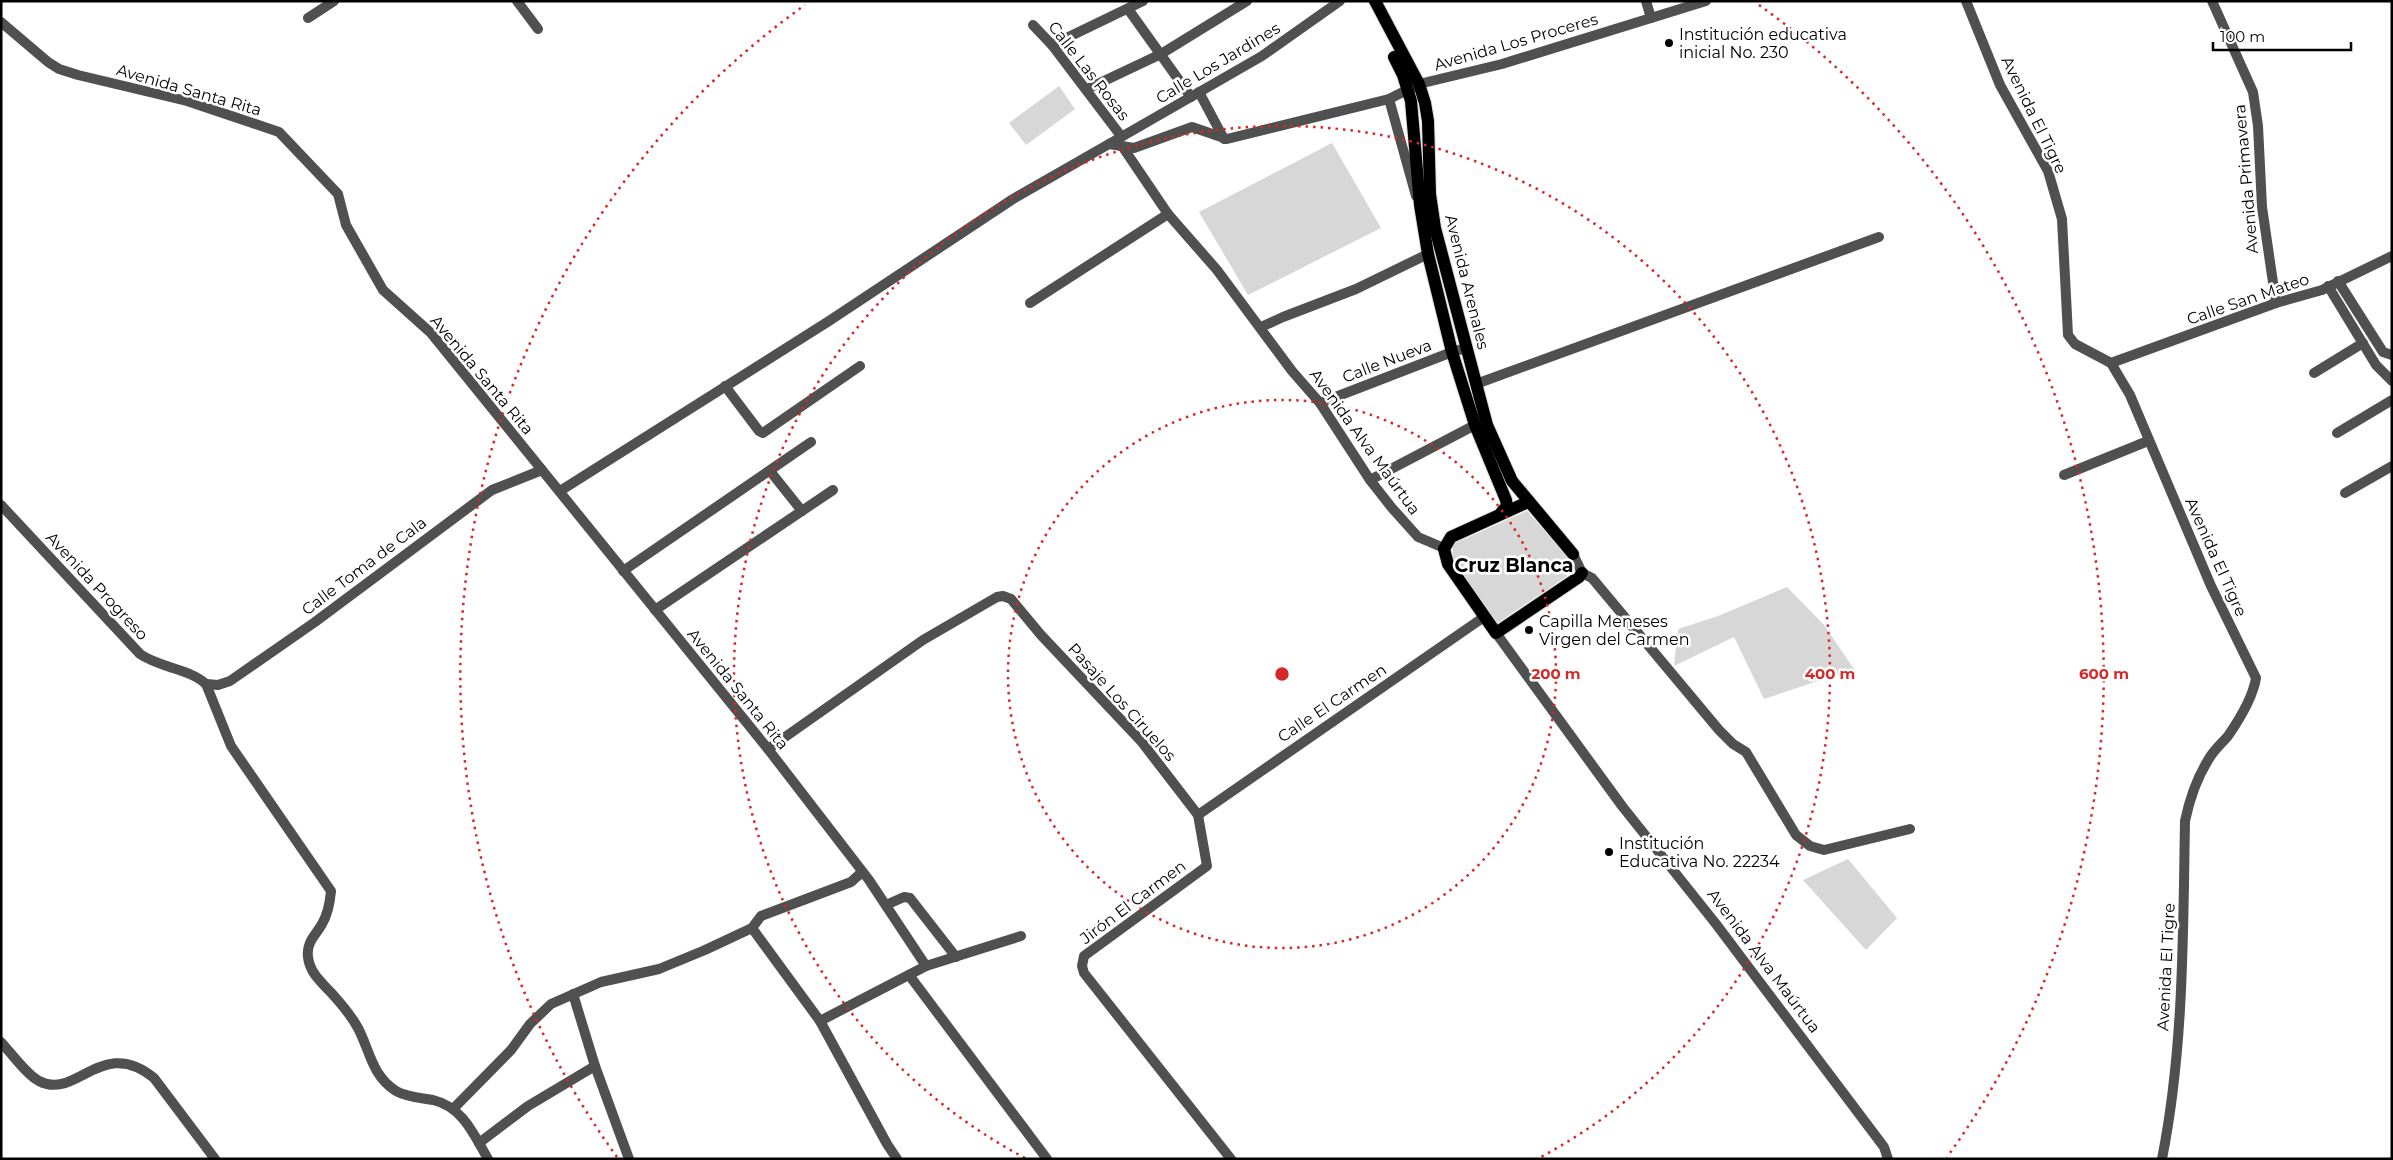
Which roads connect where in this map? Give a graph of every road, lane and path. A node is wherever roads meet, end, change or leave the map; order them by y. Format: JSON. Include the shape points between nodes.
{"nodes":[{"id":1,"x":334,"y":1,"type":"edge"},
{"id":2,"x":517,"y":1,"type":"edge"},
{"id":3,"x":1143,"y":1,"type":"edge"},
{"id":4,"x":1247,"y":1,"type":"edge"},
{"id":5,"x":1340,"y":1,"type":"edge"},
{"id":6,"x":1366,"y":1,"type":"edge"},
{"id":7,"x":1375,"y":1,"type":"edge"},
{"id":8,"x":1646,"y":1,"type":"edge"},
{"id":9,"x":1706,"y":1,"type":"edge"},
{"id":10,"x":1966,"y":1,"type":"edge"},
{"id":11,"x":2212,"y":1,"type":"edge"},
{"id":12,"x":1128,"y":9,"type":"junction"},
{"id":13,"x":308,"y":18,"type":"dead end"},
{"id":14,"x":1651,"y":18,"type":"junction"},
{"id":15,"x":1,"y":22,"type":"edge"},
{"id":16,"x":1032,"y":25,"type":"dead end"},
{"id":17,"x":538,"y":29,"type":"dead end"},
{"id":18,"x":1052,"y":45,"type":"junction"},
{"id":19,"x":1161,"y":54,"type":"junction"},
{"id":20,"x":1413,"y":87,"type":"junction"},
{"id":21,"x":1087,"y":89,"type":"junction"},
{"id":22,"x":1195,"y":95,"type":"junction"},
{"id":23,"x":1389,"y":98,"type":"junction"},
{"id":24,"x":1224,"y":139,"type":"junction"},
{"id":25,"x":1121,"y":141,"type":"junction"},
{"id":26,"x":1420,"y":205,"type":"junction"},
{"id":27,"x":1168,"y":214,"type":"junction"},
{"id":28,"x":1879,"y":237,"type":"dead end"},
{"id":29,"x":1428,"y":254,"type":"junction"},
{"id":30,"x":2392,"y":256,"type":"edge"},
{"id":31,"x":2338,"y":280,"type":"junction"},
{"id":32,"x":2328,"y":286,"type":"junction"},
{"id":33,"x":2276,"y":303,"type":"junction"},
{"id":34,"x":1030,"y":304,"type":"dead end"},
{"id":35,"x":1261,"y":328,"type":"junction"},
{"id":36,"x":2363,"y":343,"type":"junction"},
{"id":37,"x":1466,"y":348,"type":"junction"},
{"id":38,"x":1452,"y":352,"type":"junction"},
{"id":39,"x":2390,"y":355,"type":"edge"},
{"id":40,"x":2111,"y":363,"type":"junction"},
{"id":41,"x":860,"y":366,"type":"dead end"},
{"id":42,"x":2314,"y":373,"type":"dead end"},
{"id":43,"x":2392,"y":380,"type":"edge"},
{"id":44,"x":1476,"y":384,"type":"junction"},
{"id":45,"x":725,"y":386,"type":"junction"},
{"id":46,"x":2392,"y":400,"type":"edge"},
{"id":47,"x":1320,"y":403,"type":"junction"},
{"id":48,"x":1475,"y":425,"type":"junction"},
{"id":49,"x":2337,"y":434,"type":"dead end"},
{"id":50,"x":2148,"y":441,"type":"junction"},
{"id":51,"x":811,"y":442,"type":"dead end"},
{"id":52,"x":2392,"y":466,"type":"edge"},
{"id":53,"x":542,"y":470,"type":"junction"},
{"id":54,"x":770,"y":472,"type":"junction"},
{"id":55,"x":2064,"y":475,"type":"dead end"},
{"id":56,"x":1370,"y":480,"type":"junction"},
{"id":57,"x":833,"y":490,"type":"dead end"},
{"id":58,"x":560,"y":491,"type":"junction"},
{"id":59,"x":2345,"y":493,"type":"dead end"},
{"id":60,"x":1528,"y":502,"type":"junction"},
{"id":61,"x":1,"y":505,"type":"edge"},
{"id":62,"x":802,"y":511,"type":"junction"},
{"id":63,"x":1501,"y":513,"type":"junction"},
{"id":64,"x":1444,"y":548,"type":"junction"},
{"id":65,"x":1572,"y":554,"type":"joint"},
{"id":66,"x":624,"y":570,"type":"junction"},
{"id":67,"x":1582,"y":573,"type":"junction"},
{"id":68,"x":655,"y":610,"type":"junction"},
{"id":69,"x":1484,"y":617,"type":"junction"},
{"id":70,"x":1496,"y":633,"type":"junction"},
{"id":71,"x":206,"y":684,"type":"junction"},
{"id":72,"x":768,"y":749,"type":"junction"},
{"id":73,"x":1198,"y":815,"type":"junction"},
{"id":74,"x":1910,"y":829,"type":"dead end"},
{"id":75,"x":1207,"y":866,"type":"joint"},
{"id":76,"x":862,"y":872,"type":"junction"},
{"id":77,"x":886,"y":905,"type":"junction"},
{"id":78,"x":752,"y":928,"type":"junction"},
{"id":79,"x":1021,"y":936,"type":"dead end"},
{"id":80,"x":956,"y":956,"type":"junction"},
{"id":81,"x":926,"y":966,"type":"junction"},
{"id":82,"x":909,"y":975,"type":"junction"},
{"id":83,"x":573,"y":994,"type":"junction"},
{"id":84,"x":820,"y":1021,"type":"junction"},
{"id":85,"x":1,"y":1042,"type":"edge"},
{"id":86,"x":595,"y":1066,"type":"junction"},
{"id":87,"x":454,"y":1108,"type":"junction"},
{"id":88,"x":479,"y":1143,"type":"junction"},
{"id":89,"x":215,"y":1159,"type":"edge"},
{"id":90,"x":488,"y":1159,"type":"edge"},
{"id":91,"x":630,"y":1159,"type":"edge"},
{"id":92,"x":897,"y":1159,"type":"edge"},
{"id":93,"x":1047,"y":1159,"type":"edge"},
{"id":94,"x":1231,"y":1159,"type":"edge"},
{"id":95,"x":1888,"y":1159,"type":"edge"},
{"id":96,"x":2162,"y":1159,"type":"edge"}],
"edges":[{"from":1,"to":13,"type":"street"},
{"from":2,"to":17,"type":"street"},
{"from":3,"to":12,"type":"street"},
{"from":4,"to":19,"type":"street"},
{"from":5,"to":22,"type":"street","name":"Calle Los Jardines","via":[[1262,56]]},
{"from":6,"to":20,"type":"main road","via":[[1403,76]]},
{"from":7,"to":20,"type":"main road","name":"Avenida Arenales"},
{"from":8,"to":14,"type":"street"},
{"from":9,"to":14,"type":"street","name":"Avenida Los Proceres"},
{"from":10,"to":40,"type":"street","name":"Avenida El Tigre","via":[[2000,85],[2048,171],[2062,219],[2068,335],[2075,344]]},
{"from":11,"to":33,"type":"street","name":"Avenida Primavera","via":[[2253,92],[2262,208]]},
{"from":12,"to":18,"type":"street"},
{"from":12,"to":19,"type":"street"},
{"from":14,"to":20,"type":"street","name":"Avenida Los Proceres","via":[[1502,64]]},
{"from":15,"to":53,"type":"street","name":"Avenida Santa Rita","via":[[59,69],[187,102],[279,132],[338,194],[346,225],[383,290],[431,333]]},
{"from":16,"to":18,"type":"street","name":"Calle Las Rosas"},
{"from":18,"to":21,"type":"street","name":"Calle Las Rosas"},
{"from":19,"to":21,"type":"street"},
{"from":19,"to":22,"type":"street"},
{"from":20,"to":23,"type":"street","name":"Avenida Los Proceres"},
{"from":20,"to":26,"type":"main road","name":"Avenida Arenales"},
{"from":20,"to":37,"type":"main road","name":"Avenida Arenales","via":[[1428,121],[1430,194],[1435,228]]},
{"from":21,"to":25,"type":"street","name":"Calle Las Rosas"},
{"from":22,"to":24,"type":"street"},
{"from":22,"to":25,"type":"street","name":"Calle Los Jardines"},
{"from":23,"to":24,"type":"street","name":"Avenida Los Proceres"},
{"from":23,"to":26,"type":"street"},
{"from":24,"to":25,"type":"street","via":[[1192,127],[1134,148]]},
{"from":25,"to":27,"type":"street","name":"Avenida Alva Maúrtua"},
{"from":25,"to":45,"type":"street","name":"Calle Los Jardines","via":[[1109,144],[1013,199]]},
{"from":26,"to":29,"type":"main road","name":"Avenida Arenales"},
{"from":27,"to":34,"type":"street"},
{"from":27,"to":35,"type":"street","name":"Avenida Alva Maúrtua","via":[[1217,270]]},
{"from":28,"to":44,"type":"street"},
{"from":29,"to":35,"type":"street","via":[[1356,289]]},
{"from":29,"to":38,"type":"main road","name":"Avenida Arenales"},
{"from":30,"to":31,"type":"street","name":"Calle San Mateo"},
{"from":31,"to":32,"type":"street","name":"Calle San Mateo"},
{"from":31,"to":39,"type":"street","via":[[2383,352]]},
{"from":32,"to":33,"type":"street","name":"Calle San Mateo"},
{"from":32,"to":36,"type":"street"},
{"from":33,"to":40,"type":"street","name":"Calle San Mateo"},
{"from":35,"to":47,"type":"street","name":"Avenida Alva Maúrtua","via":[[1292,372]]},
{"from":36,"to":42,"type":"street"},
{"from":36,"to":43,"type":"street","via":[[2376,365]]},
{"from":37,"to":38,"type":"street","name":"Calle Nueva"},
{"from":37,"to":44,"type":"main road","name":"Avenida Arenales"},
{"from":38,"to":47,"type":"street","name":"Calle Nueva"},
{"from":38,"to":48,"type":"main road","name":"Avenida Arenales"},
{"from":40,"to":50,"type":"street","name":"Avenida El Tigre","via":[[2130,395]]},
{"from":41,"to":45,"type":"street","via":[[763,432]]},
{"from":44,"to":60,"type":"main road","name":"Avenida Arenales","via":[[1487,425],[1512,481]]},
{"from":45,"to":58,"type":"street","name":"Calle Los Jardines"},
{"from":46,"to":49,"type":"street"},
{"from":47,"to":56,"type":"street","name":"Avenida Alva Maúrtua"},
{"from":48,"to":56,"type":"street"},
{"from":48,"to":63,"type":"main road","name":"Avenida Arenales","via":[[1506,500],[1507,506]]},
{"from":50,"to":55,"type":"street"},
{"from":50,"to":96,"type":"street","name":"Avenida El Tigre","via":[[2211,586],[2256,678],[2254,689],[2228,735],[2196,780],[2189,800],[2185,821],[2180,1013],[2171,1112]]},
{"from":51,"to":54,"type":"street"},
{"from":52,"to":59,"type":"street"},
{"from":53,"to":58,"type":"street","name":"Avenida Santa Rita"},
{"from":53,"to":71,"type":"street","name":"Calle Toma de Cala","via":[[492,490],[316,622],[230,681]]},
{"from":54,"to":62,"type":"street"},
{"from":54,"to":66,"type":"street"},
{"from":56,"to":64,"type":"street","name":"Avenida Alva Maúrtua","via":[[1414,534]]},
{"from":57,"to":62,"type":"street"},
{"from":58,"to":66,"type":"street","name":"Avenida Santa Rita"},
{"from":60,"to":63,"type":"main road"},
{"from":60,"to":65,"type":"main road","name":"Avenida Arenales"},
{"from":61,"to":71,"type":"street","name":"Avenida Progreso","via":[[140,654],[149,661],[199,678]]},
{"from":62,"to":68,"type":"street"},
{"from":63,"to":64,"type":"main road","via":[[1451,537]]},
{"from":64,"to":69,"type":"main road","name":"Avenida Alva Maúrtua","via":[[1448,564]]},
{"from":65,"to":67,"type":"street"},
{"from":66,"to":68,"type":"street","name":"Avenida Santa Rita"},
{"from":67,"to":70,"type":"main road"},
{"from":67,"to":74,"type":"street","via":[[1592,578],[1719,730],[1746,752],[1796,835],[1810,846],[1824,850]]},
{"from":68,"to":72,"type":"street","name":"Avenida Santa Rita"},
{"from":69,"to":70,"type":"main road","name":"Avenida Alva Maúrtua"},
{"from":69,"to":73,"type":"street","name":"Calle El Carmen"},
{"from":70,"to":95,"type":"street","name":"Avenida Alva Maúrtua","via":[[1622,806],[1716,924],[1884,1147]]},
{"from":71,"to":87,"type":"street","via":[[232,746],[331,891],[323,924],[308,946],[314,975],[358,1027],[374,1068],[384,1082],[398,1093]]},
{"from":72,"to":73,"type":"street","name":"Pasaje Los Ciruelos","via":[[923,640],[997,598],[1006,597],[1141,741]]},
{"from":72,"to":76,"type":"street","name":"Avenida Santa Rita"},
{"from":73,"to":75,"type":"street","name":"Pasaje Los Ciruelos"},
{"from":75,"to":94,"type":"street","name":"Jirón El Carmen","via":[[1084,956],[1082,966],[1084,973]]},
{"from":76,"to":77,"type":"street","name":"Avenida Santa Rita"},
{"from":76,"to":78,"type":"street","via":[[851,882],[761,916]]},
{"from":77,"to":80,"type":"street","via":[[904,897],[910,898]]},
{"from":77,"to":81,"type":"street","name":"Avenida Santa Rita"},
{"from":78,"to":83,"type":"street","via":[[659,969],[601,982]]},
{"from":78,"to":84,"type":"street"},
{"from":79,"to":80,"type":"street"},
{"from":80,"to":81,"type":"street"},
{"from":81,"to":82,"type":"street"},
{"from":82,"to":84,"type":"street"},
{"from":82,"to":93,"type":"street"},
{"from":83,"to":86,"type":"street"},
{"from":83,"to":87,"type":"street","via":[[551,1004],[538,1015],[511,1050]]},
{"from":84,"to":92,"type":"street"},
{"from":85,"to":89,"type":"street","via":[[35,1079],[48,1084],[66,1082],[103,1065],[119,1062],[144,1070],[154,1078]]},
{"from":86,"to":88,"type":"street","via":[[528,1106]]},
{"from":86,"to":91,"type":"street"},
{"from":87,"to":88,"type":"street"},
{"from":88,"to":90,"type":"street"}]}
